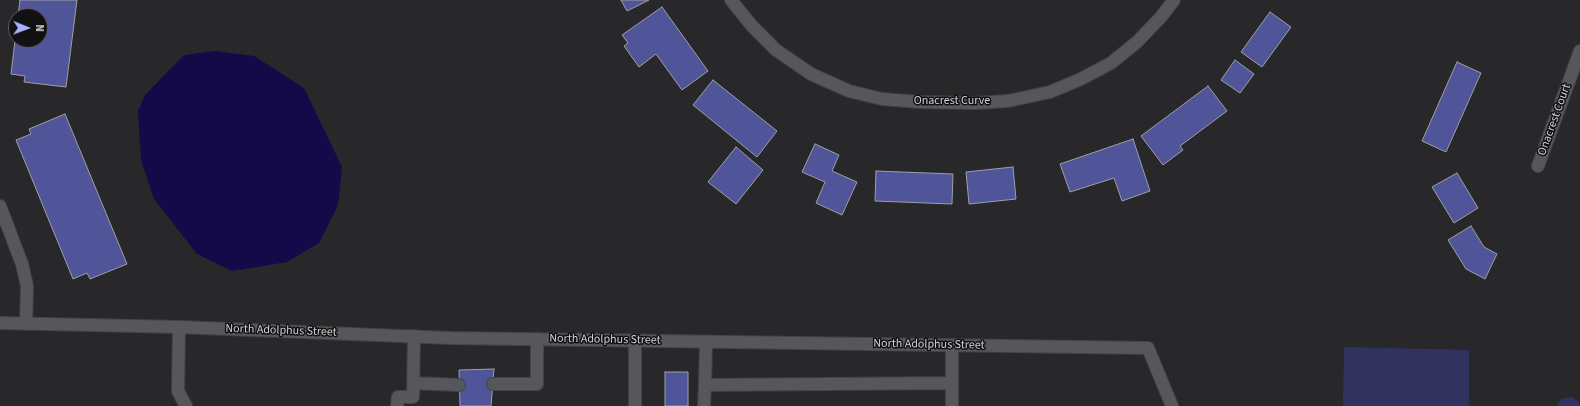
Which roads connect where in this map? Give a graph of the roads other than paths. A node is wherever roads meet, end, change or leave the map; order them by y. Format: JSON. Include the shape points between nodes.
{"nodes":[{"id":1,"x":731,"y":0,"type":"edge"},
{"id":2,"x":1174,"y":0,"type":"edge"},
{"id":3,"x":1580,"y":51,"type":"edge"},
{"id":4,"x":1538,"y":166,"type":"dead end"},
{"id":5,"x":0,"y":206,"type":"edge"},
{"id":6,"x":0,"y":323,"type":"edge"},
{"id":7,"x":26,"y":324,"type":"junction"},
{"id":8,"x":179,"y":327,"type":"junction"},
{"id":9,"x":414,"y":336,"type":"junction"},
{"id":10,"x":538,"y":339,"type":"junction"},
{"id":11,"x":635,"y":341,"type":"junction"},
{"id":12,"x":706,"y":342,"type":"junction"},
{"id":13,"x":952,"y":346,"type":"junction"},
{"id":14,"x":952,"y":382,"type":"junction"},
{"id":15,"x":413,"y":383,"type":"junction"},
{"id":16,"x":493,"y":384,"type":"dead end"},
{"id":17,"x":459,"y":385,"type":"dead end"},
{"id":18,"x":705,"y":385,"type":"junction"},
{"id":19,"x":186,"y":406,"type":"edge"},
{"id":20,"x":397,"y":406,"type":"edge"},
{"id":21,"x":635,"y":406,"type":"edge"},
{"id":22,"x":704,"y":406,"type":"edge"},
{"id":23,"x":952,"y":406,"type":"edge"},
{"id":24,"x":1172,"y":406,"type":"edge"}],
"edges":[{"from":1,"to":2,"type":"street","name":"Onacrest Curve","via":[[776,50],[811,74],[849,91],[882,99],[975,103],[1008,101],[1043,93],[1081,79],[1110,63],[1138,42]]},
{"from":3,"to":4,"type":"street","name":"Onacrest Court"},
{"from":5,"to":7,"type":"street","via":[[22,264],[27,286]]},
{"from":6,"to":7,"type":"street","name":"North Adolphus Street"},
{"from":7,"to":8,"type":"street","name":"North Adolphus Street"},
{"from":8,"to":9,"type":"street","name":"North Adolphus Street"},
{"from":8,"to":19,"type":"street","via":[[178,391]]},
{"from":9,"to":10,"type":"street","name":"North Adolphus Street"},
{"from":9,"to":15,"type":"street"},
{"from":10,"to":11,"type":"street","name":"North Adolphus Street"},
{"from":10,"to":16,"type":"street","via":[[537,384]]},
{"from":11,"to":12,"type":"street","name":"North Adolphus Street"},
{"from":11,"to":21,"type":"street"},
{"from":12,"to":13,"type":"street","name":"North Adolphus Street"},
{"from":12,"to":18,"type":"street"},
{"from":13,"to":14,"type":"street"},
{"from":13,"to":24,"type":"street","name":"North Adolphus Street","via":[[1148,348]]},
{"from":14,"to":18,"type":"street"},
{"from":14,"to":23,"type":"street"},
{"from":15,"to":17,"type":"street"},
{"from":15,"to":20,"type":"street","via":[[413,397],[398,397]]},
{"from":18,"to":22,"type":"street"}]}
